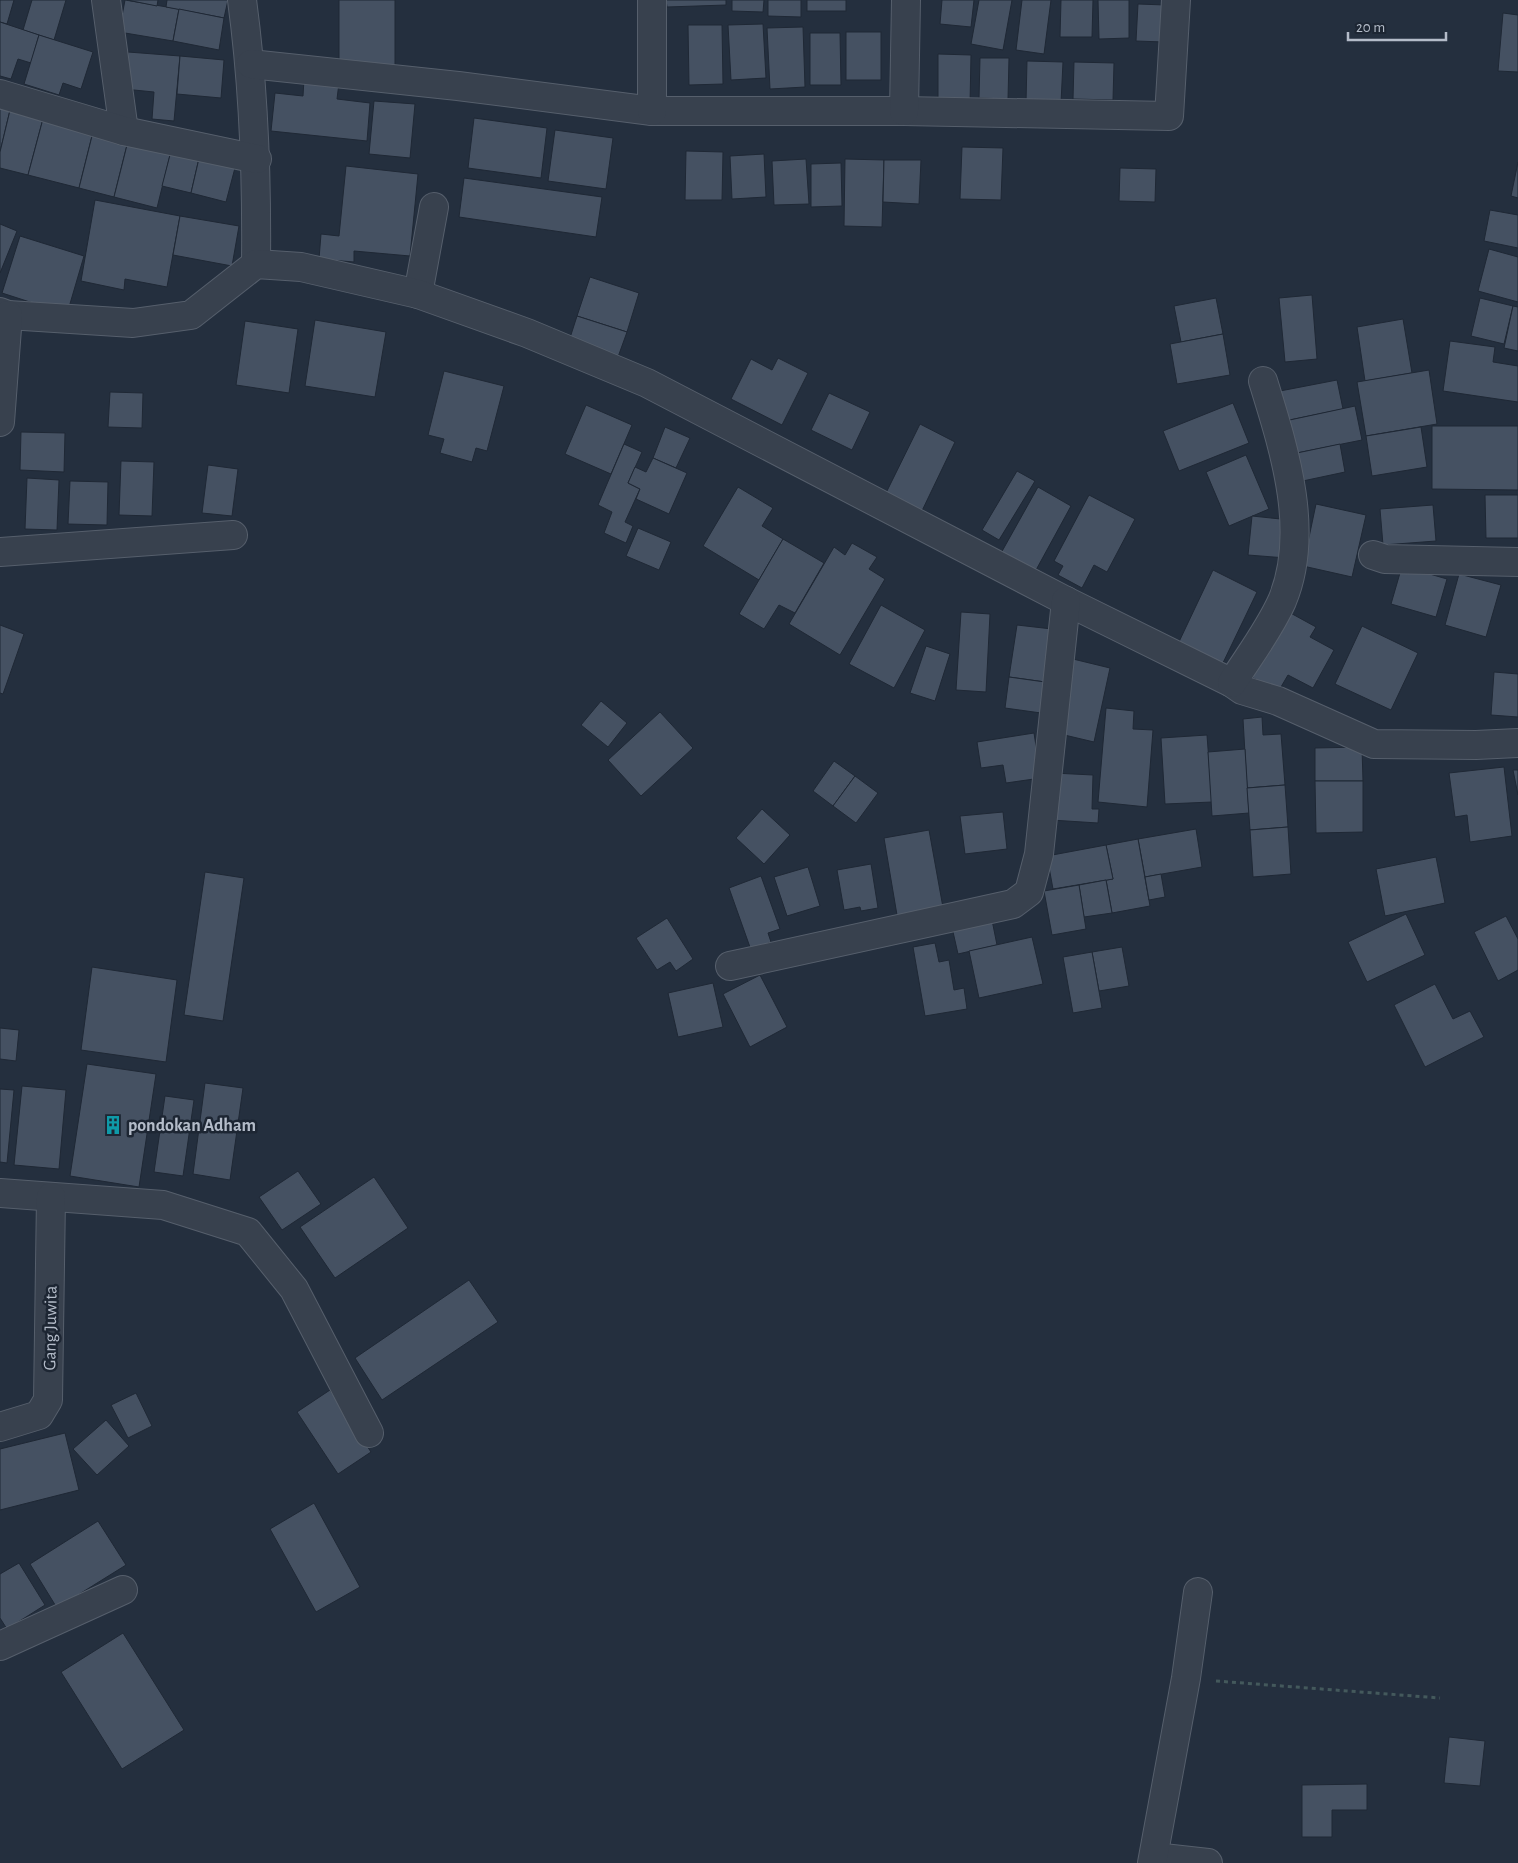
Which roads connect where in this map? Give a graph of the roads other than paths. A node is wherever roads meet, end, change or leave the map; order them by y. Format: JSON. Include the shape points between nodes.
{"nodes":[{"id":1,"x":106,"y":0,"type":"edge"},
{"id":2,"x":242,"y":0,"type":"edge"},
{"id":3,"x":652,"y":0,"type":"edge"},
{"id":4,"x":906,"y":0,"type":"edge"},
{"id":5,"x":1176,"y":0,"type":"edge"},
{"id":6,"x":251,"y":64,"type":"junction"},
{"id":7,"x":0,"y":94,"type":"edge"},
{"id":8,"x":652,"y":111,"type":"junction"},
{"id":9,"x":904,"y":111,"type":"junction"},
{"id":10,"x":124,"y":131,"type":"junction"},
{"id":11,"x":257,"y":159,"type":"junction"},
{"id":12,"x":434,"y":207,"type":"dead end"},
{"id":13,"x":256,"y":264,"type":"junction"},
{"id":14,"x":418,"y":294,"type":"junction"},
{"id":15,"x":4,"y":314,"type":"edge"},
{"id":16,"x":1263,"y":381,"type":"dead end"},
{"id":17,"x":0,"y":422,"type":"edge"},
{"id":18,"x":233,"y":535,"type":"dead end"},
{"id":19,"x":0,"y":552,"type":"edge"},
{"id":20,"x":1373,"y":555,"type":"dead end"},
{"id":21,"x":1518,"y":562,"type":"edge"},
{"id":22,"x":1066,"y":602,"type":"junction"},
{"id":23,"x":1232,"y":683,"type":"junction"},
{"id":24,"x":1518,"y":743,"type":"edge"},
{"id":25,"x":730,"y":966,"type":"dead end"},
{"id":26,"x":0,"y":1193,"type":"edge"},
{"id":27,"x":51,"y":1197,"type":"junction"},
{"id":28,"x":0,"y":1427,"type":"edge"},
{"id":29,"x":369,"y":1433,"type":"dead end"},
{"id":30,"x":123,"y":1590,"type":"dead end"},
{"id":31,"x":1198,"y":1592,"type":"dead end"},
{"id":32,"x":0,"y":1646,"type":"edge"},
{"id":33,"x":1153,"y":1860,"type":"edge"},
{"id":34,"x":1208,"y":1863,"type":"edge"}],
"edges":[{"from":1,"to":10,"type":"street"},
{"from":2,"to":6,"type":"street"},
{"from":3,"to":8,"type":"street"},
{"from":4,"to":9,"type":"street"},
{"from":5,"to":9,"type":"street","via":[[1169,116]]},
{"from":6,"to":8,"type":"street"},
{"from":6,"to":11,"type":"street"},
{"from":7,"to":10,"type":"street"},
{"from":8,"to":9,"type":"street"},
{"from":10,"to":11,"type":"street"},
{"from":11,"to":13,"type":"street"},
{"from":12,"to":14,"type":"street"},
{"from":13,"to":14,"type":"street","via":[[301,267]]},
{"from":13,"to":15,"type":"street","via":[[191,315],[133,324]]},
{"from":14,"to":22,"type":"street","via":[[527,333],[647,383]]},
{"from":15,"to":17,"type":"street"},
{"from":16,"to":23,"type":"street","via":[[1285,461],[1296,541],[1282,600]]},
{"from":18,"to":19,"type":"street"},
{"from":20,"to":21,"type":"street","via":[[1385,559]]},
{"from":22,"to":23,"type":"street"},
{"from":22,"to":25,"type":"street","via":[[1039,854],[1029,892],[1013,904]]},
{"from":23,"to":24,"type":"street","via":[[1374,744],[1476,746]]},
{"from":26,"to":27,"type":"street"},
{"from":27,"to":28,"type":"street","name":"Gang Juwita","via":[[48,1400],[39,1415]]},
{"from":27,"to":29,"type":"street","via":[[163,1205],[248,1232],[294,1288]]},
{"from":30,"to":32,"type":"street"},
{"from":31,"to":33,"type":"street"},
{"from":33,"to":34,"type":"street"}]}
